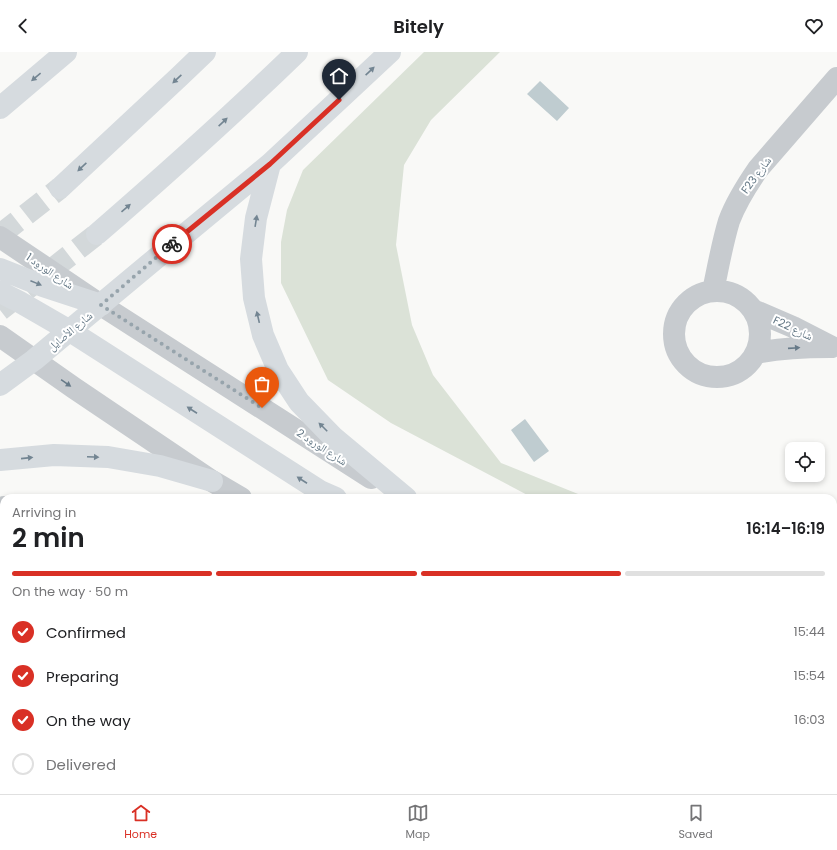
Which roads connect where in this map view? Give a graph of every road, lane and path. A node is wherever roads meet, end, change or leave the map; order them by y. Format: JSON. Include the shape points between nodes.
{"nodes":[{"id":1,"x":66,"y":52,"type":"edge"},
{"id":2,"x":205,"y":52,"type":"edge"},
{"id":3,"x":297,"y":52,"type":"edge"},
{"id":4,"x":390,"y":52,"type":"edge"},
{"id":5,"x":837,"y":78,"type":"edge"},
{"id":6,"x":0,"y":108,"type":"edge"},
{"id":7,"x":270,"y":164,"type":"junction"},
{"id":8,"x":60,"y":188,"type":"tunnel mouth"},
{"id":9,"x":97,"y":234,"type":"tunnel mouth"},
{"id":10,"x":0,"y":237,"type":"edge"},
{"id":11,"x":0,"y":269,"type":"edge"},
{"id":12,"x":713,"y":291,"type":"junction"},
{"id":13,"x":0,"y":292,"type":"edge"},
{"id":14,"x":101,"y":305,"type":"junction"},
{"id":15,"x":753,"y":310,"type":"junction"},
{"id":16,"x":70,"y":331,"type":"junction"},
{"id":17,"x":0,"y":336,"type":"edge"},
{"id":18,"x":834,"y":348,"type":"edge"},
{"id":19,"x":756,"y":353,"type":"junction"},
{"id":20,"x":34,"y":360,"type":"junction"},
{"id":21,"x":0,"y":385,"type":"edge"},
{"id":22,"x":0,"y":460,"type":"edge"},
{"id":23,"x":212,"y":481,"type":"junction"},
{"id":24,"x":234,"y":494,"type":"edge"},
{"id":25,"x":325,"y":494,"type":"edge"},
{"id":26,"x":396,"y":494,"type":"edge"},
{"id":27,"x":401,"y":494,"type":"edge"}],
"edges":[{"from":1,"to":6,"type":"main road","one_way":true},
{"from":2,"to":8,"type":"main road","one_way":true},
{"from":9,"to":3,"type":"main road","one_way":true,"via":[[178,163]]},
{"from":7,"to":4,"type":"main road","name":"شارع الأصايل","one_way":true},
{"from":5,"to":12,"type":"street","name":"F23 شارع","via":[[747,185],[730,221]]},
{"from":7,"to":14,"type":"main road","name":"شارع الأصايل"},
{"from":27,"to":7,"type":"main road","one_way":true,"via":[[333,437],[298,402],[278,370],[263,335],[254,298],[251,259],[256,218]]},
{"from":10,"to":14,"type":"street","name":"شارع الورود 1"},
{"from":11,"to":14,"type":"main road","one_way":true},
{"from":12,"to":15,"type":"street","name":"F22 شارع","via":[[736,296]]},
{"from":12,"to":19,"type":"street","name":"F22 شارع","via":[[690,300],[681,309],[673,332],[674,345],[679,356],[696,373],[721,378],[743,369]]},
{"from":13,"to":16,"type":"main road"},
{"from":14,"to":16,"type":"main road","name":"شارع الأصايل"},
{"from":14,"to":26,"type":"street","name":"شارع الورود 2"},
{"from":15,"to":18,"type":"street","name":"F22 شارع","via":[[793,326]]},
{"from":15,"to":19,"type":"street","name":"F22 شارع","via":[[760,332],[760,343]]},
{"from":16,"to":20,"type":"main road","name":"شارع الأصايل"},
{"from":25,"to":16,"type":"main road","one_way":true},
{"from":17,"to":20,"type":"street"},
{"from":19,"to":18,"type":"street","name":"F22 شارع","one_way":true,"via":[[794,347]]},
{"from":20,"to":21,"type":"main road","name":"شارع الأصايل"},
{"from":20,"to":23,"type":"street","one_way":true},
{"from":22,"to":23,"type":"main road","one_way":true,"via":[[54,455],[108,457],[160,466]]},
{"from":23,"to":24,"type":"street"}]}
